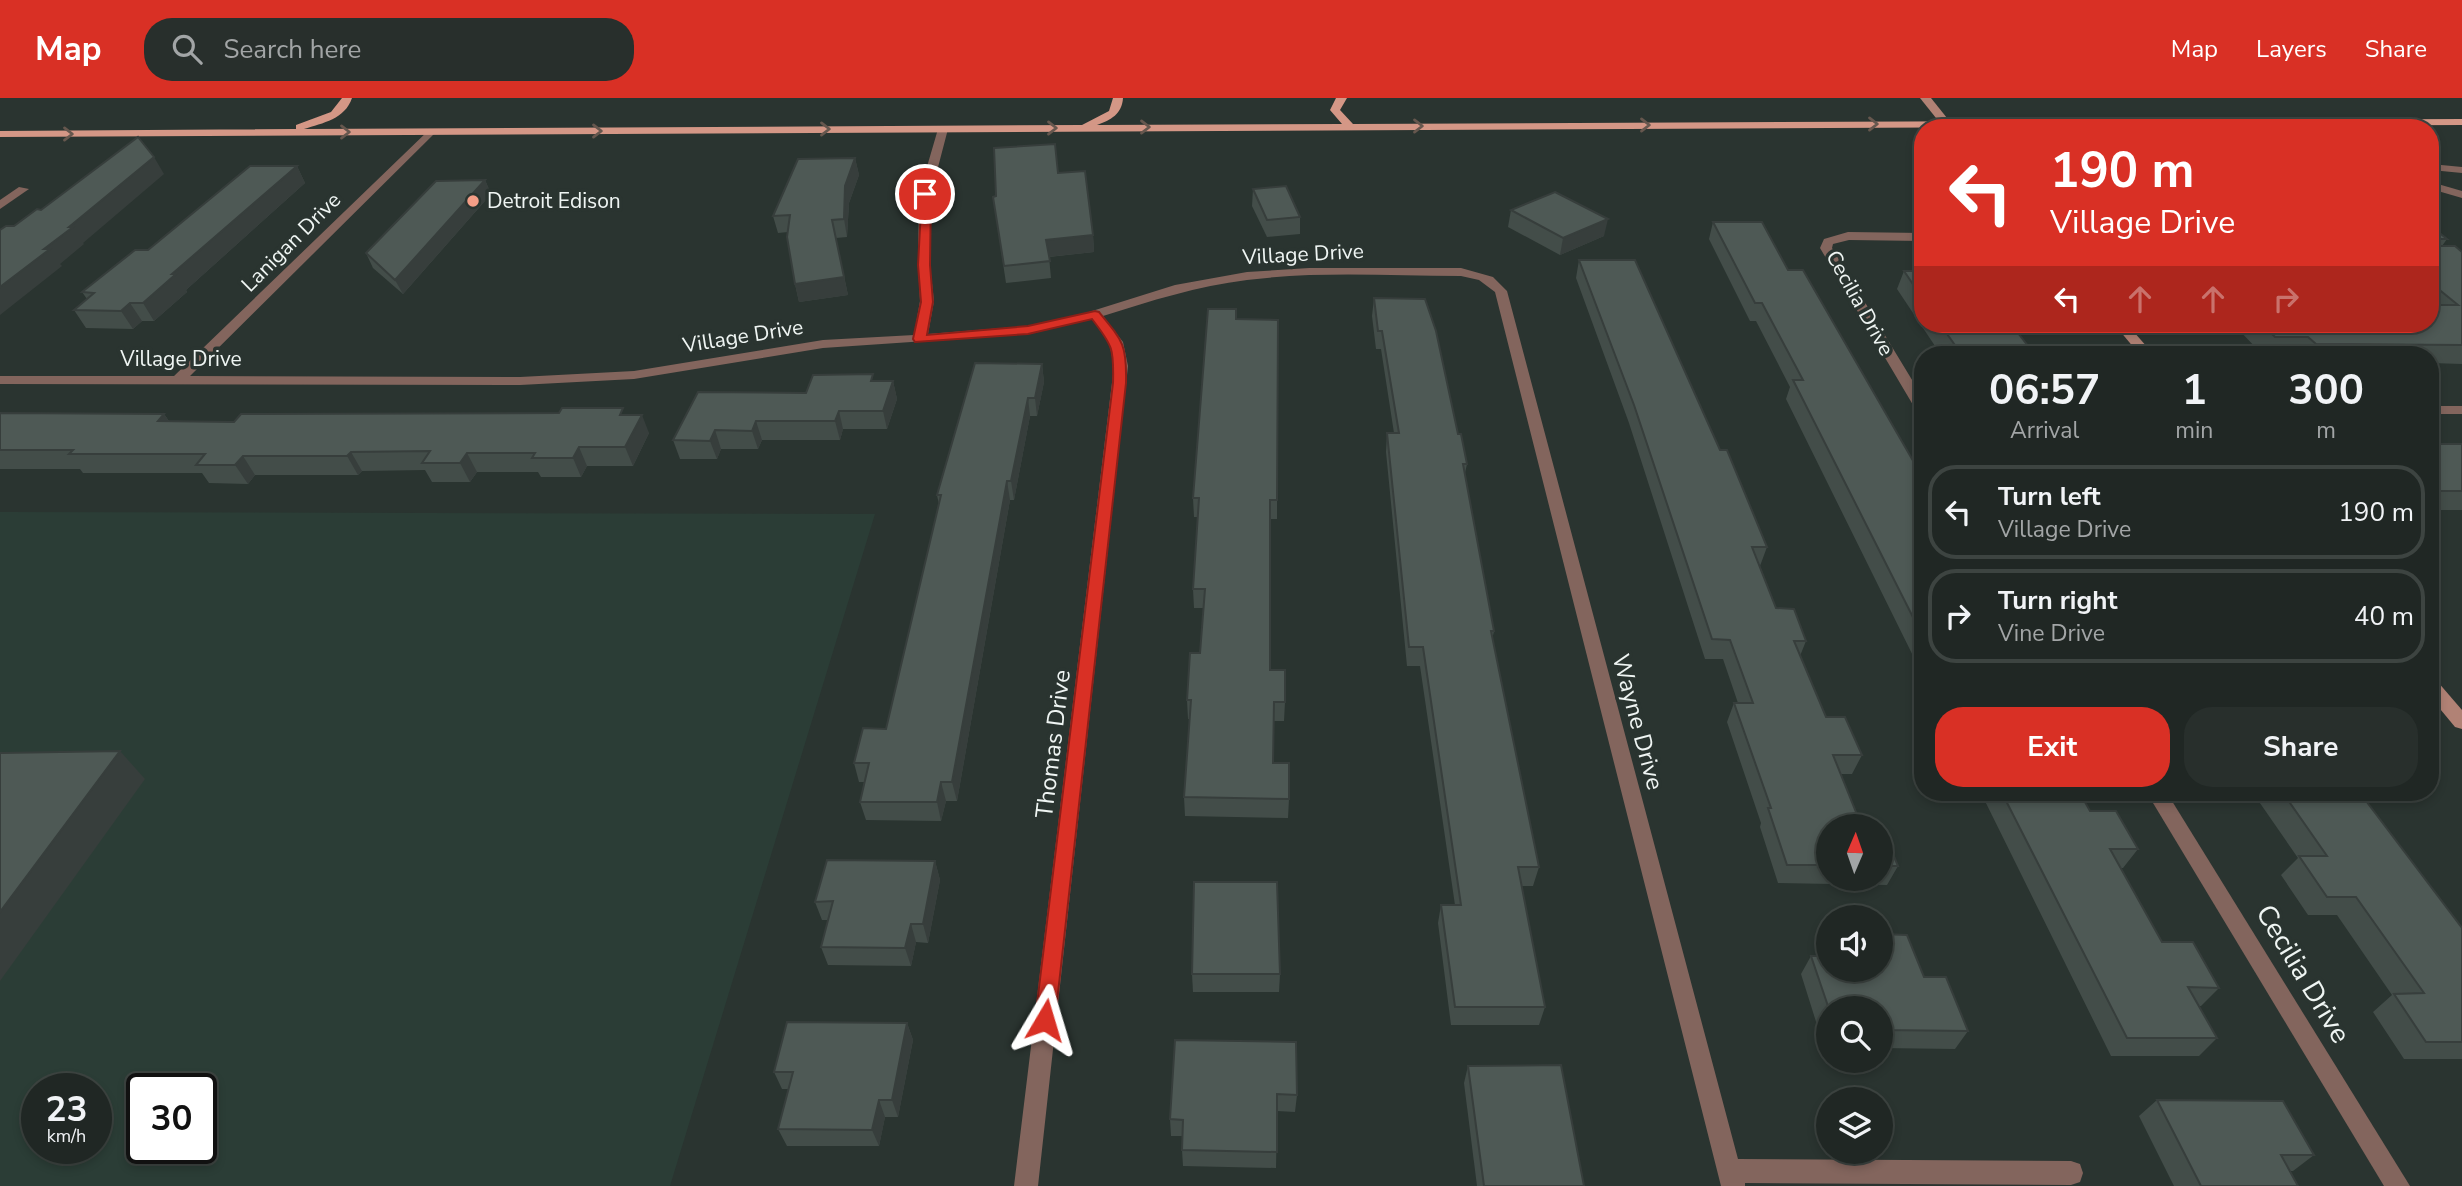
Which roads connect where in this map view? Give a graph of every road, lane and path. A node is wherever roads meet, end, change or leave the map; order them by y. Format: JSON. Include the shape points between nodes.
{"nodes":[{"id":1,"x":347,"y":98,"type":"edge"},
{"id":2,"x":1118,"y":98,"type":"edge"},
{"id":3,"x":1342,"y":98,"type":"edge"},
{"id":4,"x":1925,"y":98,"type":"edge"},
{"id":5,"x":1943,"y":119,"type":"edge"},
{"id":6,"x":2439,"y":122,"type":"edge"},
{"id":7,"x":2462,"y":122,"type":"edge"},
{"id":8,"x":1349,"y":126,"type":"junction"},
{"id":9,"x":1914,"y":126,"type":"edge"},
{"id":10,"x":1077,"y":128,"type":"junction"},
{"id":11,"x":943,"y":129,"type":"junction"},
{"id":12,"x":272,"y":132,"type":"junction"},
{"id":13,"x":430,"y":132,"type":"junction"},
{"id":14,"x":0,"y":134,"type":"edge"},
{"id":15,"x":2439,"y":168,"type":"edge"},
{"id":16,"x":2462,"y":170,"type":"edge"},
{"id":17,"x":2439,"y":188,"type":"edge"},
{"id":18,"x":23,"y":189,"type":"dead end"},
{"id":19,"x":2439,"y":189,"type":"edge"},
{"id":20,"x":2462,"y":195,"type":"edge"},
{"id":21,"x":2462,"y":201,"type":"edge"},
{"id":22,"x":0,"y":205,"type":"edge"},
{"id":23,"x":1914,"y":237,"type":"edge"},
{"id":24,"x":1484,"y":277,"type":"joint"},
{"id":25,"x":1095,"y":315,"type":"junction"},
{"id":26,"x":920,"y":339,"type":"junction"},
{"id":27,"x":0,"y":380,"type":"edge"},
{"id":28,"x":178,"y":380,"type":"junction"},
{"id":29,"x":1914,"y":395,"type":"edge"},
{"id":30,"x":2439,"y":410,"type":"edge"},
{"id":31,"x":2462,"y":410,"type":"edge"},
{"id":32,"x":2439,"y":695,"type":"edge"},
{"id":33,"x":2462,"y":722,"type":"edge"},
{"id":34,"x":2162,"y":801,"type":"edge"},
{"id":35,"x":2071,"y":1173,"type":"dead end"},
{"id":36,"x":1731,"y":1179,"type":"edge"},
{"id":37,"x":1026,"y":1186,"type":"edge"},
{"id":38,"x":2398,"y":1186,"type":"edge"}],
"edges":[{"from":1,"to":12,"type":"main road","via":[[344,107],[326,118]]},
{"from":2,"to":10,"type":"main road","via":[[1116,109],[1108,116]]},
{"from":3,"to":8,"type":"main road","via":[[1335,110]]},
{"from":4,"to":5,"type":"street"},
{"from":6,"to":7,"type":"main road"},
{"from":8,"to":9,"type":"main road","one_way":true},
{"from":10,"to":8,"type":"main road","one_way":true},
{"from":11,"to":10,"type":"main road","one_way":true},
{"from":13,"to":11,"type":"main road","one_way":true},
{"from":11,"to":26,"type":"street","via":[[925,194],[927,302]]},
{"from":12,"to":13,"type":"main road","one_way":true},
{"from":14,"to":12,"type":"main road","one_way":true},
{"from":13,"to":28,"type":"street","name":"Lanigan Drive"},
{"from":15,"to":16,"type":"street"},
{"from":17,"to":20,"type":"street"},
{"from":18,"to":22,"type":"street"},
{"from":19,"to":21,"type":"street"},
{"from":23,"to":29,"type":"street","name":"Cecilia Drive","via":[[1848,236],[1828,242],[1826,248]]},
{"from":24,"to":25,"type":"street","name":"Village Drive","via":[[1461,272],[1273,273],[1175,289]]},
{"from":24,"to":36,"type":"street","name":"Wayne Drive","via":[[1500,290]]},
{"from":25,"to":26,"type":"street","name":"Village Drive","via":[[1028,330]]},
{"from":25,"to":37,"type":"street","name":"Thomas Drive","via":[[1116,342],[1121,366]]},
{"from":26,"to":28,"type":"street","name":"Village Drive","via":[[823,344],[593,379]]},
{"from":27,"to":28,"type":"street","name":"Village Drive"},
{"from":30,"to":31,"type":"street"},
{"from":32,"to":33,"type":"street"},
{"from":34,"to":38,"type":"street","name":"Cecilia Drive"},
{"from":35,"to":36,"type":"street"}]}
